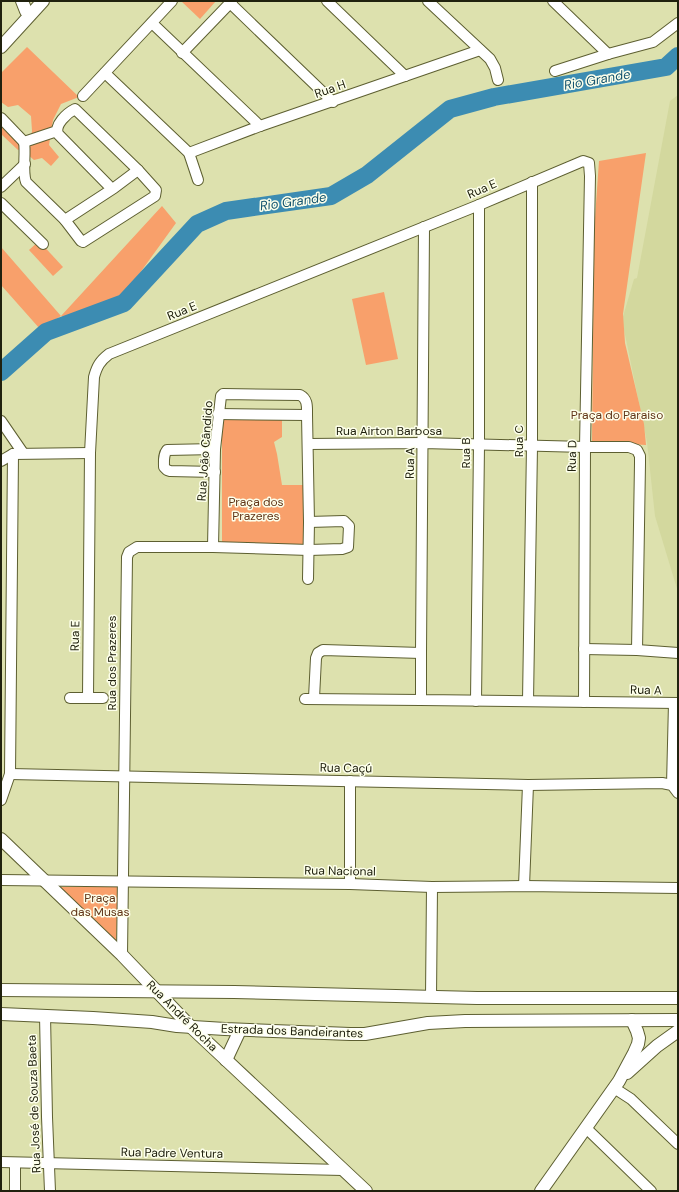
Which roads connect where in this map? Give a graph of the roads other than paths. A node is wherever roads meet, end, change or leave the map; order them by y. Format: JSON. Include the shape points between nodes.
{"nodes":[{"id":1,"x":22,"y":1,"type":"edge"},
{"id":2,"x":43,"y":1,"type":"edge"},
{"id":3,"x":172,"y":1,"type":"edge"},
{"id":4,"x":328,"y":1,"type":"edge"},
{"id":5,"x":428,"y":1,"type":"edge"},
{"id":6,"x":553,"y":1,"type":"edge"},
{"id":7,"x":231,"y":2,"type":"edge"},
{"id":8,"x":30,"y":14,"type":"junction"},
{"id":9,"x":152,"y":23,"type":"junction"},
{"id":10,"x":678,"y":23,"type":"edge"},
{"id":11,"x":1,"y":47,"type":"edge"},
{"id":12,"x":480,"y":50,"type":"junction"},
{"id":13,"x":182,"y":53,"type":"junction"},
{"id":14,"x":608,"y":54,"type":"junction"},
{"id":15,"x":555,"y":71,"type":"dead end"},
{"id":16,"x":105,"y":73,"type":"junction"},
{"id":17,"x":405,"y":76,"type":"junction"},
{"id":18,"x":498,"y":80,"type":"dead end"},
{"id":19,"x":83,"y":96,"type":"dead end"},
{"id":20,"x":333,"y":102,"type":"junction"},
{"id":21,"x":1,"y":118,"type":"edge"},
{"id":22,"x":260,"y":126,"type":"junction"},
{"id":23,"x":57,"y":131,"type":"junction"},
{"id":24,"x":24,"y":142,"type":"junction"},
{"id":25,"x":190,"y":153,"type":"junction"},
{"id":26,"x":589,"y":163,"type":"joint"},
{"id":27,"x":25,"y":164,"type":"junction"},
{"id":28,"x":138,"y":170,"type":"junction"},
{"id":29,"x":198,"y":180,"type":"dead end"},
{"id":30,"x":532,"y":182,"type":"junction"},
{"id":31,"x":2,"y":183,"type":"edge"},
{"id":32,"x":112,"y":189,"type":"junction"},
{"id":33,"x":1,"y":203,"type":"edge"},
{"id":34,"x":479,"y":205,"type":"junction"},
{"id":35,"x":65,"y":220,"type":"junction"},
{"id":36,"x":424,"y":227,"type":"junction"},
{"id":37,"x":43,"y":244,"type":"dead end"},
{"id":38,"x":218,"y":414,"type":"junction"},
{"id":39,"x":307,"y":415,"type":"junction"},
{"id":40,"x":1,"y":421,"type":"edge"},
{"id":41,"x":423,"y":443,"type":"junction"},
{"id":42,"x":308,"y":444,"type":"junction"},
{"id":43,"x":479,"y":445,"type":"junction"},
{"id":44,"x":532,"y":446,"type":"junction"},
{"id":45,"x":585,"y":447,"type":"junction"},
{"id":46,"x":216,"y":449,"type":"junction"},
{"id":47,"x":23,"y":453,"type":"junction"},
{"id":48,"x":90,"y":453,"type":"junction"},
{"id":49,"x":13,"y":454,"type":"junction"},
{"id":50,"x":1,"y":461,"type":"edge"},
{"id":51,"x":215,"y":472,"type":"junction"},
{"id":52,"x":309,"y":522,"type":"junction"},
{"id":53,"x":213,"y":547,"type":"junction"},
{"id":54,"x":309,"y":550,"type":"junction"},
{"id":55,"x":308,"y":579,"type":"dead end"},
{"id":56,"x":584,"y":649,"type":"junction"},
{"id":57,"x":637,"y":650,"type":"junction"},
{"id":58,"x":678,"y":652,"type":"edge"},
{"id":59,"x":421,"y":653,"type":"junction"},
{"id":60,"x":70,"y":698,"type":"dead end"},
{"id":61,"x":88,"y":698,"type":"junction"},
{"id":62,"x":103,"y":698,"type":"dead end"},
{"id":63,"x":422,"y":700,"type":"junction"},
{"id":64,"x":476,"y":700,"type":"junction"},
{"id":65,"x":528,"y":701,"type":"junction"},
{"id":66,"x":584,"y":702,"type":"junction"},
{"id":67,"x":676,"y":703,"type":"edge"},
{"id":68,"x":10,"y":774,"type":"junction"},
{"id":69,"x":125,"y":776,"type":"junction"},
{"id":70,"x":350,"y":781,"type":"junction"},
{"id":71,"x":528,"y":785,"type":"junction"},
{"id":72,"x":675,"y":789,"type":"edge"},
{"id":73,"x":1,"y":800,"type":"edge"},
{"id":74,"x":1,"y":839,"type":"edge"},
{"id":75,"x":1,"y":880,"type":"edge"},
{"id":76,"x":44,"y":880,"type":"junction"},
{"id":77,"x":124,"y":882,"type":"junction"},
{"id":78,"x":350,"y":884,"type":"junction"},
{"id":79,"x":524,"y":886,"type":"junction"},
{"id":80,"x":432,"y":887,"type":"junction"},
{"id":81,"x":678,"y":888,"type":"edge"},
{"id":82,"x":122,"y":955,"type":"junction"},
{"id":83,"x":1,"y":990,"type":"edge"},
{"id":84,"x":157,"y":992,"type":"junction"},
{"id":85,"x":431,"y":997,"type":"junction"},
{"id":86,"x":678,"y":998,"type":"edge"},
{"id":87,"x":1,"y":1014,"type":"edge"},
{"id":88,"x":45,"y":1016,"type":"junction"},
{"id":89,"x":632,"y":1020,"type":"junction"},
{"id":90,"x":678,"y":1020,"type":"edge"},
{"id":91,"x":191,"y":1027,"type":"junction"},
{"id":92,"x":240,"y":1030,"type":"junction"},
{"id":93,"x":678,"y":1031,"type":"edge"},
{"id":94,"x":226,"y":1060,"type":"junction"},
{"id":95,"x":616,"y":1085,"type":"junction"},
{"id":96,"x":586,"y":1128,"type":"junction"},
{"id":97,"x":678,"y":1144,"type":"edge"},
{"id":98,"x":1,"y":1162,"type":"edge"},
{"id":99,"x":15,"y":1163,"type":"junction"},
{"id":100,"x":49,"y":1163,"type":"junction"},
{"id":101,"x":343,"y":1170,"type":"junction"},
{"id":102,"x":15,"y":1191,"type":"edge"},
{"id":103,"x":50,"y":1191,"type":"edge"},
{"id":104,"x":366,"y":1191,"type":"edge"},
{"id":105,"x":541,"y":1191,"type":"edge"},
{"id":106,"x":651,"y":1191,"type":"edge"}],
"edges":[{"from":1,"to":8,"type":"main road"},
{"from":2,"to":8,"type":"main road"},
{"from":3,"to":9,"type":"street"},
{"from":4,"to":17,"type":"street"},
{"from":5,"to":12,"type":"street"},
{"from":6,"to":14,"type":"street"},
{"from":7,"to":13,"type":"street"},
{"from":7,"to":20,"type":"street"},
{"from":8,"to":11,"type":"main road"},
{"from":9,"to":13,"type":"street"},
{"from":9,"to":16,"type":"street"},
{"from":10,"to":14,"type":"street","via":[[653,42]]},
{"from":12,"to":17,"type":"street","name":"Rua H"},
{"from":12,"to":18,"type":"street","via":[[490,59]]},
{"from":13,"to":22,"type":"street"},
{"from":14,"to":15,"type":"street"},
{"from":16,"to":19,"type":"street"},
{"from":16,"to":25,"type":"street"},
{"from":17,"to":20,"type":"street","name":"Rua H"},
{"from":20,"to":22,"type":"street","name":"Rua H"},
{"from":21,"to":24,"type":"street"},
{"from":22,"to":25,"type":"street","name":"Rua H"},
{"from":23,"to":24,"type":"street"},
{"from":23,"to":28,"type":"street","via":[[58,125],[73,110],[77,110]]},
{"from":23,"to":32,"type":"street"},
{"from":24,"to":27,"type":"street"},
{"from":25,"to":29,"type":"street"},
{"from":26,"to":30,"type":"street","name":"Rua E","via":[[581,161]]},
{"from":26,"to":45,"type":"street","name":"Rua D"},
{"from":27,"to":31,"type":"street"},
{"from":27,"to":35,"type":"street","via":[[26,182]]},
{"from":28,"to":32,"type":"street"},
{"from":28,"to":35,"type":"street","via":[[156,190],[156,196],[83,242]]},
{"from":30,"to":34,"type":"street","name":"Rua E"},
{"from":30,"to":44,"type":"street","name":"Rua C"},
{"from":32,"to":35,"type":"street"},
{"from":33,"to":37,"type":"street"},
{"from":34,"to":36,"type":"street","name":"Rua E"},
{"from":34,"to":43,"type":"street","name":"Rua B"},
{"from":36,"to":41,"type":"street","name":"Rua A"},
{"from":36,"to":48,"type":"street","name":"Rua E","via":[[109,354],[97,366],[94,377]]},
{"from":38,"to":39,"type":"street"},
{"from":38,"to":39,"type":"street","name":"Rua João Cândido","via":[[219,399],[223,394],[300,395],[306,400]]},
{"from":38,"to":46,"type":"street","name":"Rua João Cândido"},
{"from":39,"to":42,"type":"street"},
{"from":40,"to":47,"type":"street"},
{"from":41,"to":42,"type":"street","name":"Rua Airton Barbosa"},
{"from":41,"to":43,"type":"street","name":"Rua Airton Barbosa"},
{"from":41,"to":59,"type":"street","name":"Rua A"},
{"from":42,"to":52,"type":"street"},
{"from":43,"to":44,"type":"street","name":"Rua Airton Barbosa"},
{"from":43,"to":64,"type":"street","name":"Rua B"},
{"from":44,"to":45,"type":"street","name":"Rua Airton Barbosa"},
{"from":44,"to":65,"type":"street","name":"Rua C"},
{"from":45,"to":56,"type":"street","name":"Rua D"},
{"from":45,"to":57,"type":"street","name":"Rua Airton Barbosa","via":[[629,447],[637,450],[640,456]]},
{"from":46,"to":51,"type":"street","name":"Rua João Cândido"},
{"from":46,"to":51,"type":"street","via":[[167,450],[164,461],[164,467],[170,470]]},
{"from":47,"to":48,"type":"street"},
{"from":47,"to":49,"type":"street"},
{"from":48,"to":61,"type":"street","name":"Rua E"},
{"from":49,"to":50,"type":"street"},
{"from":49,"to":68,"type":"street"},
{"from":51,"to":53,"type":"street","name":"Rua João Cândido"},
{"from":52,"to":54,"type":"street"},
{"from":52,"to":54,"type":"street","name":"Rua dos Prazeres","via":[[344,521],[349,526],[348,544],[345,549]]},
{"from":53,"to":54,"type":"street","name":"Rua dos Prazeres"},
{"from":53,"to":69,"type":"street","name":"Rua dos Prazeres","via":[[137,548],[129,552],[127,557]]},
{"from":54,"to":55,"type":"street"},
{"from":56,"to":57,"type":"street"},
{"from":56,"to":66,"type":"street","name":"Rua D"},
{"from":57,"to":58,"type":"street"},
{"from":59,"to":63,"type":"street","name":"Rua A"},
{"from":59,"to":63,"type":"street","name":"Rua A","via":[[323,650],[316,658],[309,699]]},
{"from":60,"to":61,"type":"street"},
{"from":61,"to":62,"type":"street"},
{"from":63,"to":64,"type":"street","name":"Rua A"},
{"from":64,"to":65,"type":"street","name":"Rua A"},
{"from":65,"to":66,"type":"street","name":"Rua A"},
{"from":66,"to":67,"type":"street","name":"Rua A"},
{"from":67,"to":72,"type":"street"},
{"from":68,"to":69,"type":"street","name":"Rua Caçú"},
{"from":68,"to":73,"type":"street"},
{"from":69,"to":70,"type":"street","name":"Rua Caçú"},
{"from":69,"to":77,"type":"street","name":"Rua dos Prazeres"},
{"from":70,"to":71,"type":"street","name":"Rua Caçú"},
{"from":70,"to":78,"type":"street"},
{"from":71,"to":72,"type":"street","name":"Rua Caçú","via":[[662,783]]},
{"from":71,"to":79,"type":"street"},
{"from":74,"to":76,"type":"main road","name":"Rua André Rocha"},
{"from":75,"to":76,"type":"street","name":"Rua Nacional"},
{"from":76,"to":77,"type":"street","name":"Rua Nacional"},
{"from":76,"to":82,"type":"main road","name":"Rua André Rocha"},
{"from":77,"to":78,"type":"street","name":"Rua Nacional"},
{"from":77,"to":82,"type":"street","name":"Rua dos Prazeres"},
{"from":78,"to":80,"type":"street","name":"Rua Nacional"},
{"from":79,"to":80,"type":"street","name":"Rua Nacional"},
{"from":79,"to":81,"type":"street","name":"Rua Nacional"},
{"from":80,"to":85,"type":"street"},
{"from":82,"to":84,"type":"main road","name":"Rua André Rocha"},
{"from":83,"to":84,"type":"main road"},
{"from":84,"to":85,"type":"main road"},
{"from":84,"to":91,"type":"main road","name":"Rua André Rocha"},
{"from":85,"to":86,"type":"main road"},
{"from":87,"to":88,"type":"main road","name":"Estrada dos Bandeirantes"},
{"from":88,"to":91,"type":"main road","name":"Estrada dos Bandeirantes","via":[[152,1022]]},
{"from":88,"to":100,"type":"street","name":"Rua José de Souza Baeta"},
{"from":89,"to":90,"type":"main road","name":"Estrada dos Bandeirantes"},
{"from":89,"to":92,"type":"main road","name":"Estrada dos Bandeirantes","via":[[465,1021],[428,1023],[365,1034]]},
{"from":89,"to":95,"type":"main road","via":[[637,1031],[638,1044]]},
{"from":91,"to":92,"type":"main road","name":"Estrada dos Bandeirantes"},
{"from":91,"to":94,"type":"main road","name":"Rua André Rocha"},
{"from":92,"to":94,"type":"main road"},
{"from":93,"to":95,"type":"main road","via":[[656,1046]]},
{"from":94,"to":101,"type":"main road","name":"Rua André Rocha"},
{"from":95,"to":96,"type":"main road"},
{"from":95,"to":97,"type":"street"},
{"from":96,"to":105,"type":"main road"},
{"from":96,"to":106,"type":"street"},
{"from":98,"to":99,"type":"street","name":"Rua Padre Ventura"},
{"from":99,"to":100,"type":"street","name":"Rua Padre Ventura"},
{"from":99,"to":102,"type":"street"},
{"from":100,"to":101,"type":"street","name":"Rua Padre Ventura"},
{"from":100,"to":103,"type":"street","name":"Rua José de Souza Baeta"},
{"from":101,"to":104,"type":"main road","name":"Rua André Rocha"}]}
